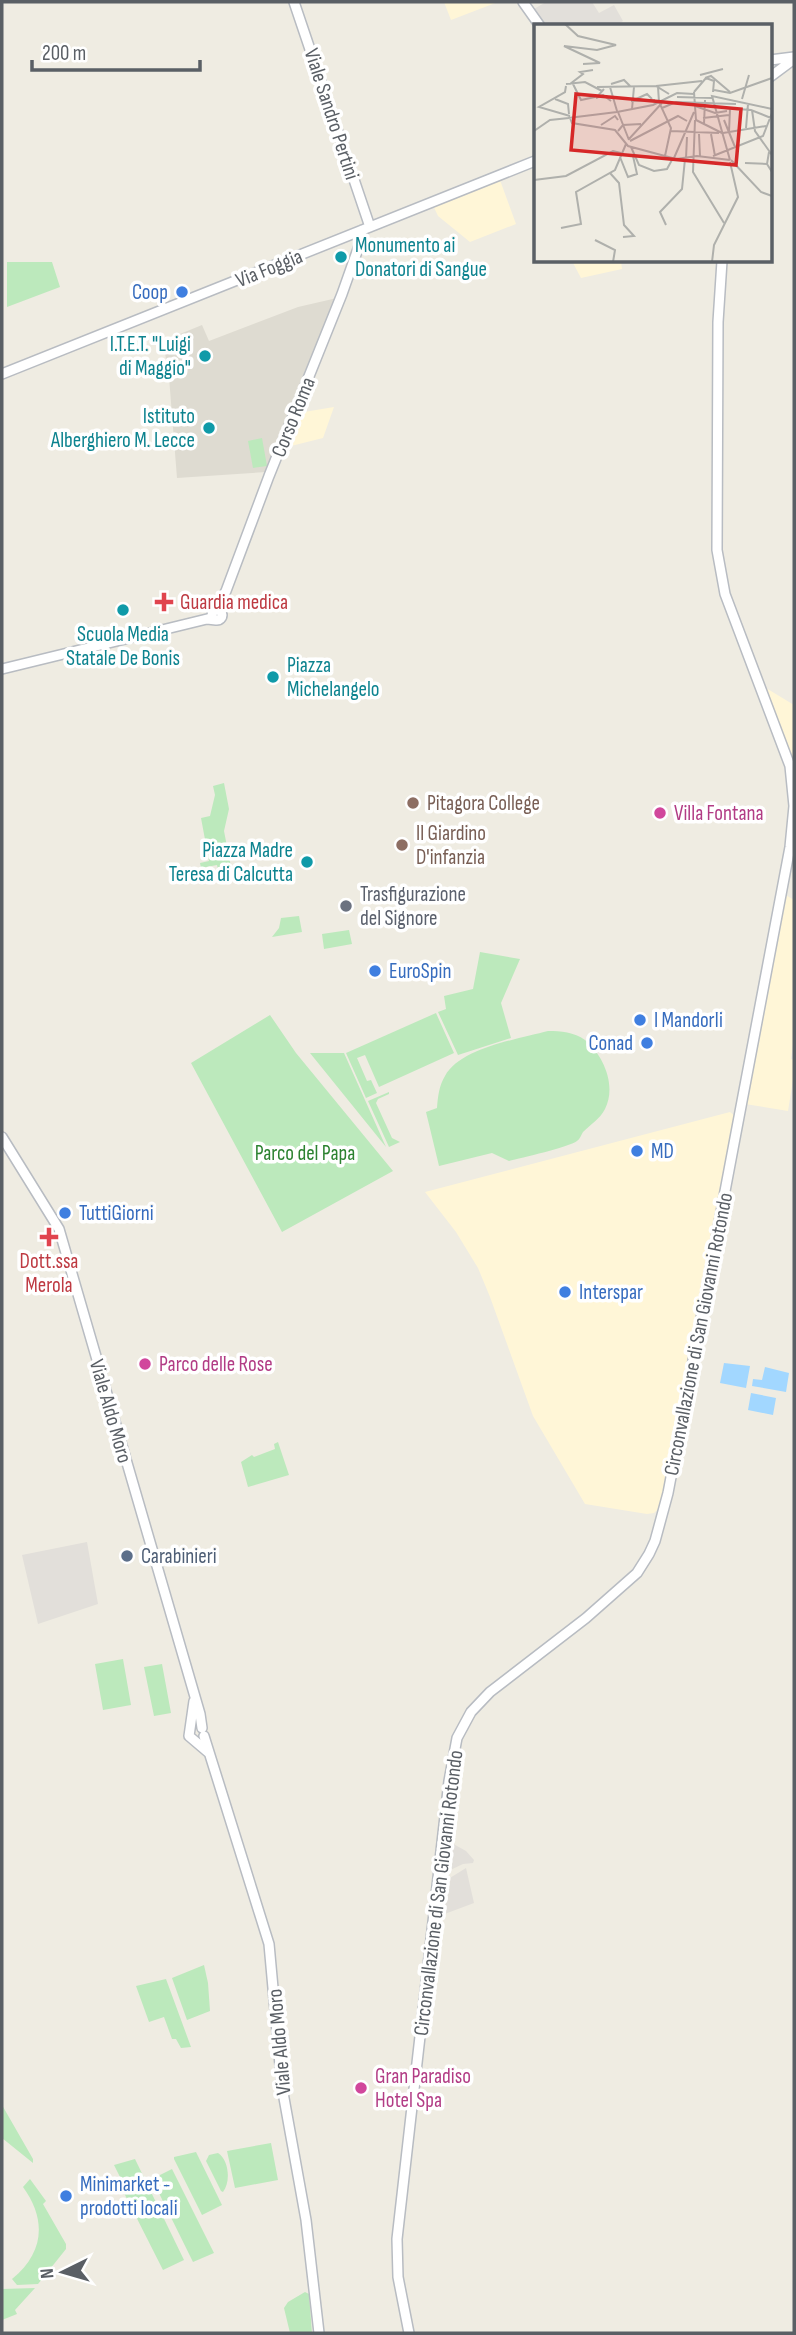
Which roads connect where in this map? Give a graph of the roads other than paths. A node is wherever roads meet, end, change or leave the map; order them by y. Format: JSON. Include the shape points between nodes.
{"nodes":[{"id":1,"x":294,"y":2,"type":"edge"},
{"id":2,"x":523,"y":2,"type":"edge"},
{"id":3,"x":539,"y":24,"type":"edge"},
{"id":4,"x":794,"y":58,"type":"edge"},
{"id":5,"x":772,"y":60,"type":"edge"},
{"id":6,"x":772,"y":75,"type":"edge"},
{"id":7,"x":534,"y":161,"type":"edge"},
{"id":8,"x":366,"y":228,"type":"junction"},
{"id":9,"x":723,"y":262,"type":"edge"},
{"id":10,"x":2,"y":374,"type":"edge"},
{"id":11,"x":2,"y":669,"type":"edge"},
{"id":12,"x":2,"y":1137,"type":"edge"},
{"id":13,"x":195,"y":1696,"type":"junction"},
{"id":14,"x":201,"y":1735,"type":"junction"},
{"id":15,"x":252,"y":1849,"type":"dead end"},
{"id":16,"x":241,"y":1854,"type":"junction"},
{"id":17,"x":319,"y":2333,"type":"edge"},
{"id":18,"x":409,"y":2333,"type":"edge"}],
"edges":[{"from":1,"to":8,"type":"main road","name":"Viale Sandro Pertini"},
{"from":2,"to":3,"type":"main road"},
{"from":4,"to":5,"type":"main road"},
{"from":4,"to":6,"type":"main road"},
{"from":7,"to":8,"type":"main road","name":"Via Foggia"},
{"from":8,"to":10,"type":"main road","name":"Via Foggia"},
{"from":8,"to":11,"type":"main road","name":"Corso Roma","via":[[217,611],[197,622]]},
{"from":9,"to":18,"type":"main road","name":"Circonvallazione di San Giovanni Rotondo","via":[[718,310],[717,550],[725,593],[790,766],[794,813],[787,860],[659,1532],[632,1578],[485,1697],[466,1721],[455,1746],[397,2239],[398,2277]]},
{"from":12,"to":13,"type":"main road","name":"Viale Aldo Moro","via":[[59,1229]]},
{"from":13,"to":14,"type":"main road","name":"Viale Aldo Moro"},
{"from":13,"to":14,"type":"main road","name":"Viale Aldo Moro","via":[[189,1732],[190,1738]]},
{"from":14,"to":16,"type":"main road","name":"Viale Aldo Moro"},
{"from":15,"to":16,"type":"main road"},
{"from":16,"to":17,"type":"main road","name":"Viale Aldo Moro","via":[[269,1944],[282,2089],[306,2220]]}]}
